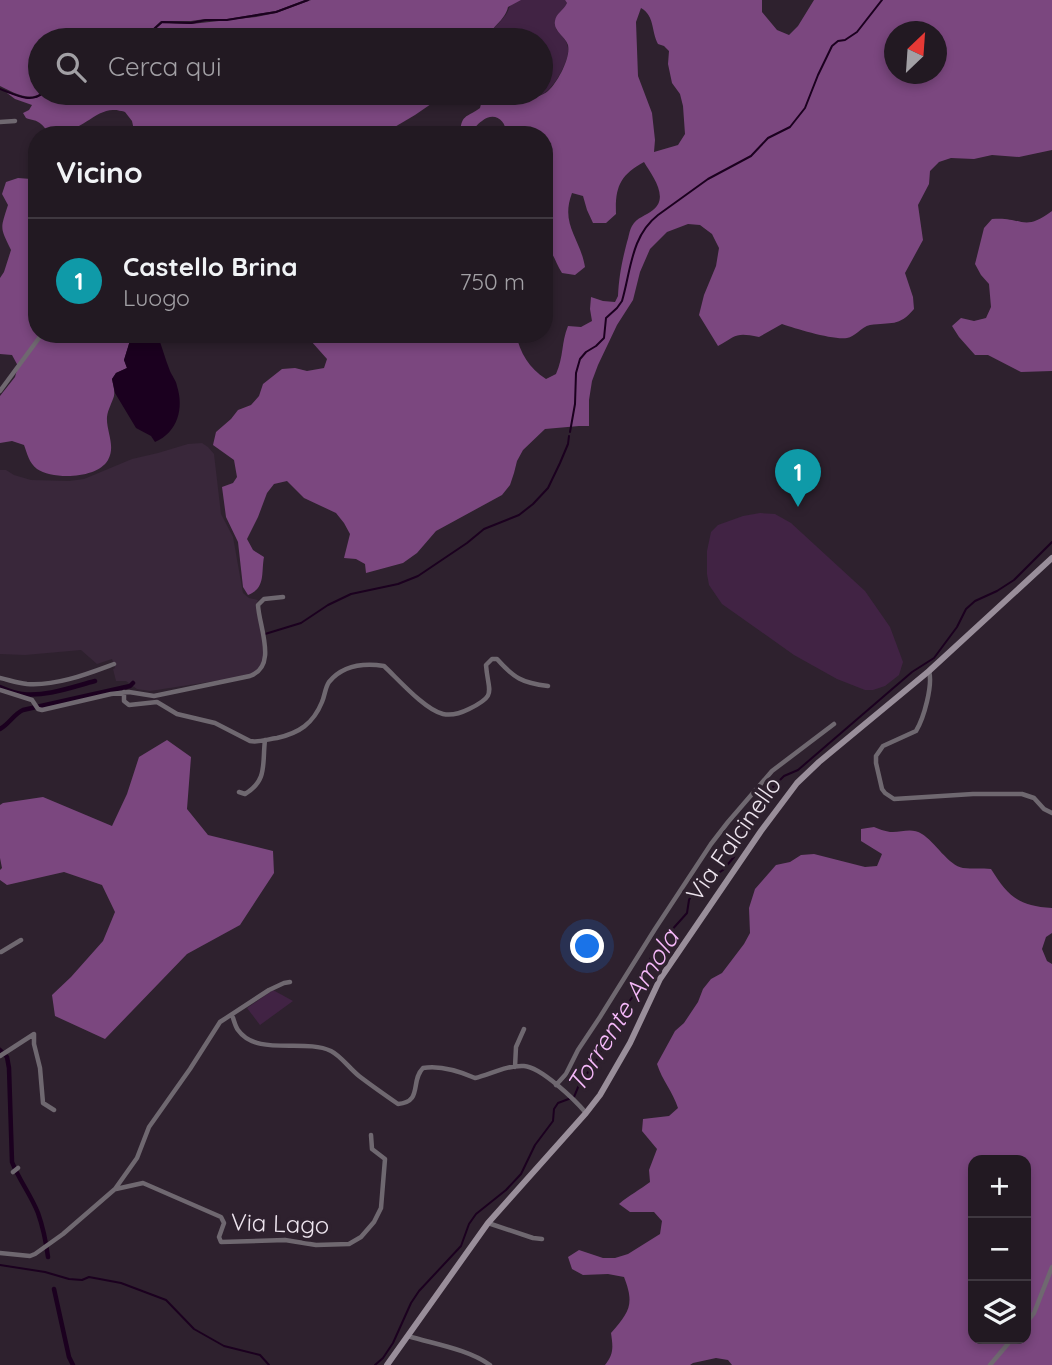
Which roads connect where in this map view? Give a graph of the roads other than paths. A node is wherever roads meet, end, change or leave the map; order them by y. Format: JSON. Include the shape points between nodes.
{"nodes":[{"id":1,"x":15,"y":121,"type":"dead end"},
{"id":2,"x":0,"y":122,"type":"edge"},
{"id":3,"x":35,"y":343,"type":"edge"},
{"id":4,"x":0,"y":391,"type":"edge"},
{"id":5,"x":1052,"y":558,"type":"edge"},
{"id":6,"x":283,"y":597,"type":"dead end"},
{"id":7,"x":114,"y":664,"type":"dead end"},
{"id":8,"x":929,"y":671,"type":"junction"},
{"id":9,"x":0,"y":678,"type":"edge"},
{"id":10,"x":548,"y":686,"type":"dead end"},
{"id":11,"x":0,"y":690,"type":"edge"},
{"id":12,"x":124,"y":692,"type":"junction"},
{"id":13,"x":834,"y":724,"type":"dead end"},
{"id":14,"x":265,"y":740,"type":"junction"},
{"id":15,"x":239,"y":792,"type":"dead end"},
{"id":16,"x":1052,"y":813,"type":"edge"},
{"id":17,"x":21,"y":940,"type":"dead end"},
{"id":18,"x":0,"y":952,"type":"edge"},
{"id":19,"x":0,"y":959,"type":"edge"},
{"id":20,"x":290,"y":982,"type":"dead end"},
{"id":21,"x":232,"y":1015,"type":"junction"},
{"id":22,"x":524,"y":1029,"type":"dead end"},
{"id":23,"x":1,"y":1055,"type":"edge"},
{"id":24,"x":516,"y":1067,"type":"junction"},
{"id":25,"x":558,"y":1087,"type":"junction"},
{"id":26,"x":54,"y":1110,"type":"dead end"},
{"id":27,"x":585,"y":1111,"type":"junction"},
{"id":28,"x":372,"y":1135,"type":"dead end"},
{"id":29,"x":115,"y":1189,"type":"junction"},
{"id":30,"x":488,"y":1223,"type":"junction"},
{"id":31,"x":542,"y":1238,"type":"dead end"},
{"id":32,"x":0,"y":1253,"type":"edge"},
{"id":33,"x":1052,"y":1267,"type":"edge"},
{"id":34,"x":1031,"y":1317,"type":"edge"},
{"id":35,"x":407,"y":1336,"type":"junction"},
{"id":36,"x":1009,"y":1344,"type":"edge"},
{"id":37,"x":387,"y":1365,"type":"edge"},
{"id":38,"x":490,"y":1365,"type":"edge"},
{"id":39,"x":990,"y":1365,"type":"edge"}],
"edges":[{"from":1,"to":2,"type":"street"},
{"from":3,"to":4,"type":"street"},
{"from":5,"to":8,"type":"street","name":"Via Falcinello"},
{"from":6,"to":12,"type":"street","via":[[259,604],[266,661],[256,674],[154,696]]},
{"from":7,"to":9,"type":"street","via":[[54,682],[28,684]]},
{"from":8,"to":16,"type":"street","via":[[930,686],[919,728],[883,746],[876,756],[885,793],[898,799],[1022,794]]},
{"from":8,"to":27,"type":"street","name":"Via Falcinello","via":[[797,783],[660,979],[630,1043],[600,1095]]},
{"from":10,"to":14,"type":"street","via":[[523,682],[492,659],[486,665],[490,693],[486,699],[450,715],[435,711],[384,666],[352,666],[329,682],[313,718],[303,728]]},
{"from":11,"to":12,"type":"street","via":[[29,699],[42,710]]},
{"from":12,"to":14,"type":"street","via":[[129,705],[157,702],[250,741]]},
{"from":13,"to":25,"type":"street","name":"Via Falcinello","via":[[772,771],[711,844]]},
{"from":14,"to":15,"type":"street","via":[[259,782],[245,794]]},
{"from":17,"to":18,"type":"street"},
{"from":18,"to":19,"type":"street"},
{"from":20,"to":21,"type":"street"},
{"from":21,"to":24,"type":"street","via":[[242,1034],[263,1045],[329,1050],[398,1104],[412,1098],[423,1068],[455,1070],[475,1078]]},
{"from":21,"to":29,"type":"street","via":[[219,1022],[206,1040]]},
{"from":22,"to":24,"type":"street","via":[[516,1047]]},
{"from":23,"to":26,"type":"street","via":[[34,1034],[43,1103]]},
{"from":24,"to":25,"type":"street","via":[[535,1069]]},
{"from":25,"to":27,"type":"street"},
{"from":27,"to":30,"type":"street","name":"Via Falcinello"},
{"from":28,"to":29,"type":"street","name":"Via Lago","via":[[372,1149],[385,1159],[382,1208],[361,1237],[349,1244],[221,1242],[221,1217],[143,1183]]},
{"from":29,"to":32,"type":"street","via":[[30,1256]]},
{"from":30,"to":31,"type":"street"},
{"from":30,"to":35,"type":"street","name":"Via Falcinello"},
{"from":33,"to":34,"type":"street"},
{"from":35,"to":37,"type":"street","name":"Via Falcinello"},
{"from":35,"to":38,"type":"street","via":[[465,1352]]},
{"from":36,"to":39,"type":"street"}]}
